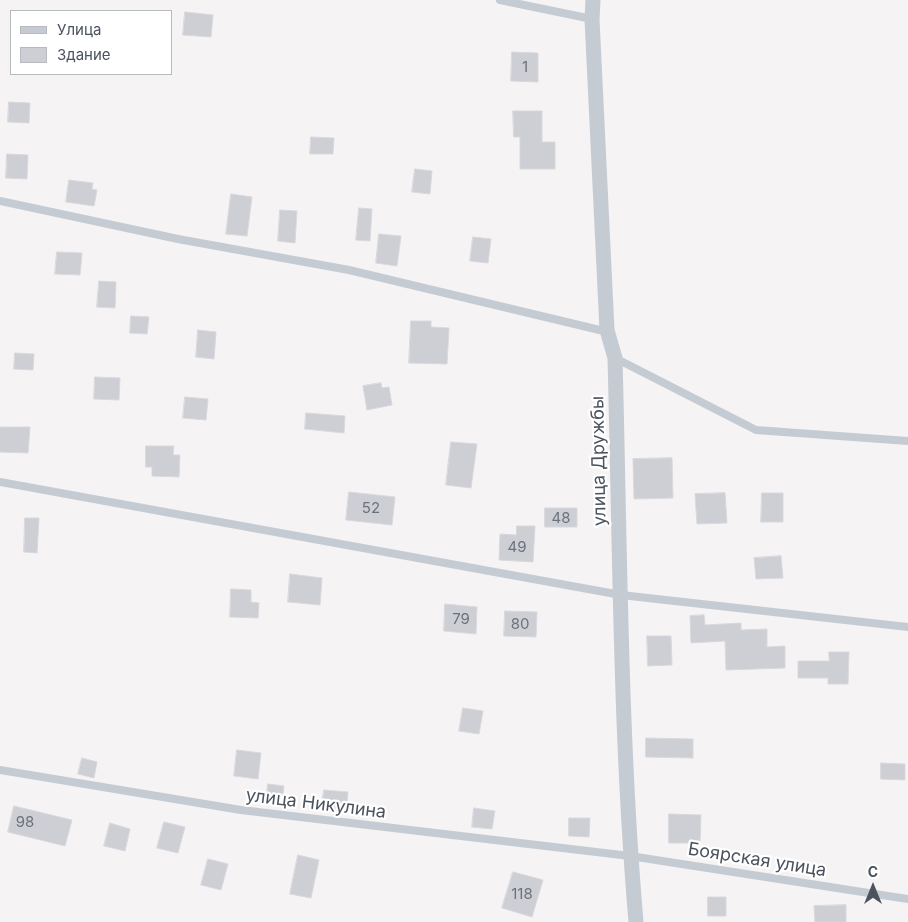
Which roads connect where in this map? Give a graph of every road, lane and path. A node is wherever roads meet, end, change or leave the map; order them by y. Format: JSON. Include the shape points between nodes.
{"nodes":[{"id":1,"x":500,"y":0,"type":"edge"},
{"id":2,"x":593,"y":0,"type":"edge"},
{"id":3,"x":592,"y":19,"type":"junction"},
{"id":4,"x":0,"y":201,"type":"edge"},
{"id":5,"x":607,"y":330,"type":"junction"},
{"id":6,"x":615,"y":358,"type":"junction"},
{"id":7,"x":908,"y":441,"type":"edge"},
{"id":8,"x":0,"y":482,"type":"edge"},
{"id":9,"x":621,"y":595,"type":"junction"},
{"id":10,"x":908,"y":627,"type":"edge"},
{"id":11,"x":0,"y":770,"type":"edge"},
{"id":12,"x":630,"y":856,"type":"junction"},
{"id":13,"x":908,"y":899,"type":"edge"},
{"id":14,"x":636,"y":922,"type":"edge"}],
"edges":[{"from":1,"to":3,"type":"lane"},
{"from":2,"to":3,"type":"street"},
{"from":3,"to":5,"type":"street"},
{"from":4,"to":5,"type":"lane","via":[[178,239],[349,270]]},
{"from":5,"to":6,"type":"lane"},
{"from":6,"to":7,"type":"lane","via":[[756,430]]},
{"from":6,"to":9,"type":"street","name":"улица Дружбы"},
{"from":8,"to":9,"type":"lane"},
{"from":9,"to":10,"type":"lane"},
{"from":9,"to":12,"type":"street","name":"улица Дружбы","via":[[620,640]]},
{"from":11,"to":12,"type":"lane","name":"улица Никулина","via":[[241,810]]},
{"from":12,"to":13,"type":"lane","name":"Боярская улица"},
{"from":12,"to":14,"type":"street","name":"улица Дружбы"}]}
